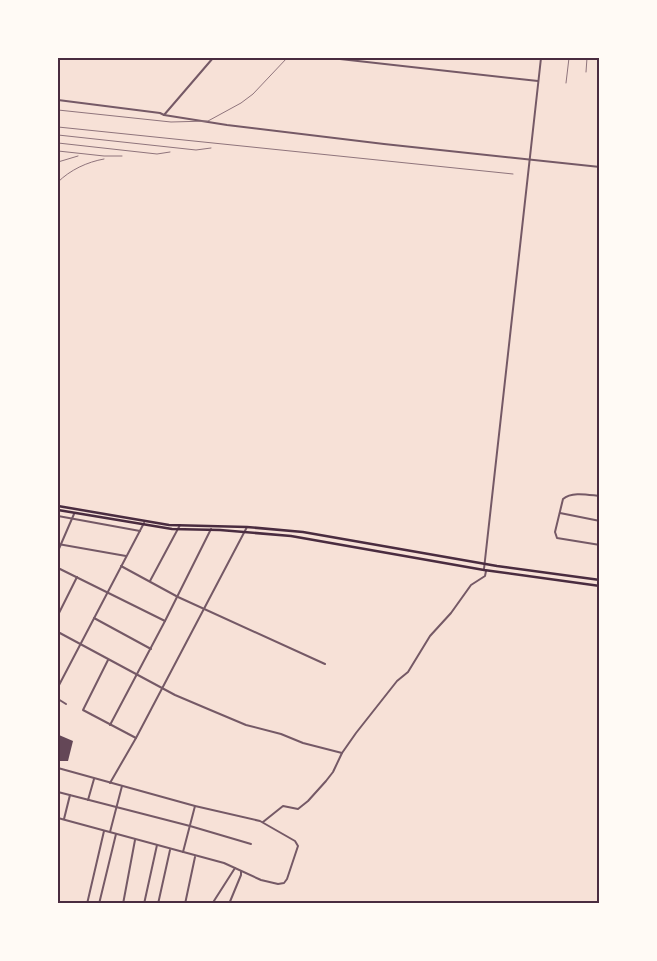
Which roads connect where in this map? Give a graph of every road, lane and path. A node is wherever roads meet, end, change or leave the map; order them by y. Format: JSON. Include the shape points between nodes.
{"nodes":[{"id":1,"x":213,"y":58,"type":"edge"},
{"id":2,"x":331,"y":58,"type":"edge"},
{"id":3,"x":541,"y":58,"type":"edge"},
{"id":4,"x":538,"y":81,"type":"junction"},
{"id":5,"x":58,"y":100,"type":"edge"},
{"id":6,"x":164,"y":115,"type":"junction"},
{"id":7,"x":530,"y":160,"type":"junction"},
{"id":8,"x":600,"y":167,"type":"edge"},
{"id":9,"x":600,"y":496,"type":"edge"},
{"id":10,"x":58,"y":506,"type":"edge"},
{"id":11,"x":76,"y":509,"type":"junction"},
{"id":12,"x":58,"y":510,"type":"edge"},
{"id":13,"x":74,"y":513,"type":"junction"},
{"id":14,"x":560,"y":513,"type":"junction"},
{"id":15,"x":58,"y":516,"type":"edge"},
{"id":16,"x":72,"y":519,"type":"junction"},
{"id":17,"x":145,"y":521,"type":"junction"},
{"id":18,"x":600,"y":521,"type":"edge"},
{"id":19,"x":144,"y":525,"type":"junction"},
{"id":20,"x":180,"y":525,"type":"junction"},
{"id":21,"x":213,"y":526,"type":"junction"},
{"id":22,"x":247,"y":527,"type":"junction"},
{"id":23,"x":179,"y":529,"type":"junction"},
{"id":24,"x":211,"y":530,"type":"junction"},
{"id":25,"x":140,"y":531,"type":"junction"},
{"id":26,"x":245,"y":532,"type":"junction"},
{"id":27,"x":59,"y":545,"type":"edge"},
{"id":28,"x":600,"y":545,"type":"edge"},
{"id":29,"x":58,"y":551,"type":"edge"},
{"id":30,"x":126,"y":556,"type":"junction"},
{"id":31,"x":484,"y":563,"type":"junction"},
{"id":32,"x":122,"y":566,"type":"junction"},
{"id":33,"x":58,"y":568,"type":"edge"},
{"id":34,"x":485,"y":570,"type":"junction"},
{"id":35,"x":77,"y":577,"type":"junction"},
{"id":36,"x":600,"y":580,"type":"edge"},
{"id":37,"x":150,"y":581,"type":"junction"},
{"id":38,"x":600,"y":586,"type":"edge"},
{"id":39,"x":107,"y":592,"type":"junction"},
{"id":40,"x":178,"y":596,"type":"junction"},
{"id":41,"x":204,"y":609,"type":"junction"},
{"id":42,"x":58,"y":616,"type":"edge"},
{"id":43,"x":94,"y":618,"type":"junction"},
{"id":44,"x":165,"y":622,"type":"junction"},
{"id":45,"x":58,"y":632,"type":"edge"},
{"id":46,"x":80,"y":644,"type":"junction"},
{"id":47,"x":151,"y":648,"type":"junction"},
{"id":48,"x":108,"y":659,"type":"junction"},
{"id":49,"x":325,"y":664,"type":"dead end"},
{"id":50,"x":137,"y":674,"type":"junction"},
{"id":51,"x":58,"y":686,"type":"edge"},
{"id":52,"x":162,"y":688,"type":"junction"},
{"id":53,"x":58,"y":699,"type":"edge"},
{"id":54,"x":66,"y":704,"type":"dead end"},
{"id":55,"x":110,"y":724,"type":"junction"},
{"id":56,"x":136,"y":738,"type":"junction"},
{"id":57,"x":342,"y":753,"type":"junction"},
{"id":58,"x":58,"y":768,"type":"edge"},
{"id":59,"x":94,"y":779,"type":"junction"},
{"id":60,"x":110,"y":783,"type":"junction"},
{"id":61,"x":122,"y":786,"type":"junction"},
{"id":62,"x":58,"y":792,"type":"edge"},
{"id":63,"x":70,"y":795,"type":"junction"},
{"id":64,"x":88,"y":800,"type":"junction"},
{"id":65,"x":195,"y":806,"type":"junction"},
{"id":66,"x":116,"y":807,"type":"junction"},
{"id":67,"x":58,"y":818,"type":"edge"},
{"id":68,"x":64,"y":819,"type":"junction"},
{"id":69,"x":264,"y":822,"type":"junction"},
{"id":70,"x":190,"y":826,"type":"junction"},
{"id":71,"x":104,"y":831,"type":"junction"},
{"id":72,"x":110,"y":832,"type":"junction"},
{"id":73,"x":116,"y":834,"type":"junction"},
{"id":74,"x":136,"y":839,"type":"junction"},
{"id":75,"x":251,"y":844,"type":"dead end"},
{"id":76,"x":157,"y":845,"type":"junction"},
{"id":77,"x":170,"y":849,"type":"junction"},
{"id":78,"x":183,"y":853,"type":"junction"},
{"id":79,"x":195,"y":856,"type":"junction"},
{"id":80,"x":236,"y":868,"type":"junction"},
{"id":81,"x":241,"y":870,"type":"junction"},
{"id":82,"x":87,"y":904,"type":"edge"},
{"id":83,"x":99,"y":904,"type":"edge"},
{"id":84,"x":123,"y":904,"type":"edge"},
{"id":85,"x":144,"y":904,"type":"edge"},
{"id":86,"x":158,"y":904,"type":"edge"},
{"id":87,"x":185,"y":904,"type":"edge"},
{"id":88,"x":212,"y":904,"type":"edge"},
{"id":89,"x":229,"y":904,"type":"edge"}],
"edges":[{"from":1,"to":6,"type":"street"},
{"from":2,"to":4,"type":"street"},
{"from":3,"to":4,"type":"street"},
{"from":4,"to":7,"type":"street"},
{"from":5,"to":6,"type":"street"},
{"from":6,"to":7,"type":"street"},
{"from":7,"to":8,"type":"street"},
{"from":7,"to":31,"type":"street"},
{"from":9,"to":14,"type":"street","via":[[566,496]]},
{"from":10,"to":11,"type":"main road"},
{"from":11,"to":13,"type":"street"},
{"from":11,"to":17,"type":"main road"},
{"from":12,"to":13,"type":"main road"},
{"from":13,"to":16,"type":"street"},
{"from":13,"to":19,"type":"main road"},
{"from":14,"to":18,"type":"street"},
{"from":14,"to":28,"type":"street","via":[[555,532],[557,538]]},
{"from":15,"to":16,"type":"street"},
{"from":16,"to":25,"type":"street"},
{"from":16,"to":27,"type":"street"},
{"from":17,"to":19,"type":"street"},
{"from":17,"to":20,"type":"main road"},
{"from":19,"to":23,"type":"main road"},
{"from":19,"to":25,"type":"street"},
{"from":20,"to":21,"type":"main road"},
{"from":20,"to":23,"type":"street"},
{"from":21,"to":22,"type":"main road"},
{"from":21,"to":24,"type":"street"},
{"from":22,"to":26,"type":"street"},
{"from":22,"to":31,"type":"main road","via":[[303,532]]},
{"from":23,"to":24,"type":"main road"},
{"from":23,"to":37,"type":"street"},
{"from":24,"to":26,"type":"main road"},
{"from":24,"to":40,"type":"street"},
{"from":25,"to":30,"type":"street"},
{"from":26,"to":34,"type":"main road","via":[[301,537]]},
{"from":26,"to":41,"type":"street"},
{"from":27,"to":29,"type":"street"},
{"from":27,"to":30,"type":"street"},
{"from":30,"to":32,"type":"street"},
{"from":31,"to":34,"type":"street"},
{"from":31,"to":36,"type":"main road"},
{"from":32,"to":37,"type":"street"},
{"from":32,"to":39,"type":"street"},
{"from":33,"to":35,"type":"street"},
{"from":34,"to":38,"type":"main road"},
{"from":34,"to":57,"type":"street","via":[[485,576],[472,585],[430,636],[406,674],[397,681]]},
{"from":35,"to":39,"type":"street"},
{"from":35,"to":42,"type":"street"},
{"from":37,"to":40,"type":"street"},
{"from":39,"to":43,"type":"street"},
{"from":39,"to":44,"type":"street"},
{"from":40,"to":41,"type":"street"},
{"from":40,"to":44,"type":"street"},
{"from":41,"to":49,"type":"street"},
{"from":41,"to":52,"type":"street"},
{"from":43,"to":46,"type":"street"},
{"from":43,"to":47,"type":"street"},
{"from":44,"to":47,"type":"street"},
{"from":45,"to":46,"type":"street"},
{"from":46,"to":48,"type":"street"},
{"from":46,"to":51,"type":"street"},
{"from":47,"to":50,"type":"street"},
{"from":48,"to":50,"type":"street"},
{"from":48,"to":55,"type":"street","via":[[83,709]]},
{"from":50,"to":52,"type":"street"},
{"from":50,"to":55,"type":"street"},
{"from":52,"to":56,"type":"street"},
{"from":52,"to":57,"type":"street","via":[[241,724]]},
{"from":53,"to":54,"type":"street"},
{"from":55,"to":56,"type":"street"},
{"from":56,"to":60,"type":"street"},
{"from":57,"to":69,"type":"street","via":[[333,772],[304,805],[298,808],[283,806]]},
{"from":58,"to":59,"type":"street"},
{"from":59,"to":60,"type":"street"},
{"from":59,"to":64,"type":"street"},
{"from":60,"to":61,"type":"street"},
{"from":61,"to":65,"type":"street"},
{"from":61,"to":66,"type":"street"},
{"from":62,"to":63,"type":"street"},
{"from":63,"to":64,"type":"street"},
{"from":63,"to":68,"type":"street"},
{"from":64,"to":66,"type":"street"},
{"from":65,"to":69,"type":"street"},
{"from":65,"to":70,"type":"street"},
{"from":66,"to":70,"type":"street"},
{"from":66,"to":72,"type":"street"},
{"from":67,"to":68,"type":"street"},
{"from":68,"to":71,"type":"street"},
{"from":69,"to":81,"type":"street","via":[[298,844],[287,879],[278,884],[264,882]]},
{"from":70,"to":75,"type":"street"},
{"from":70,"to":78,"type":"street"},
{"from":71,"to":72,"type":"street"},
{"from":71,"to":82,"type":"street"},
{"from":72,"to":73,"type":"street"},
{"from":73,"to":74,"type":"street"},
{"from":73,"to":83,"type":"street"},
{"from":74,"to":76,"type":"street"},
{"from":74,"to":84,"type":"street"},
{"from":76,"to":77,"type":"street"},
{"from":76,"to":85,"type":"street"},
{"from":77,"to":78,"type":"street"},
{"from":77,"to":86,"type":"street"},
{"from":78,"to":79,"type":"street"},
{"from":79,"to":80,"type":"street"},
{"from":79,"to":87,"type":"street"},
{"from":80,"to":81,"type":"street"},
{"from":80,"to":88,"type":"street"},
{"from":81,"to":89,"type":"street"}]}
